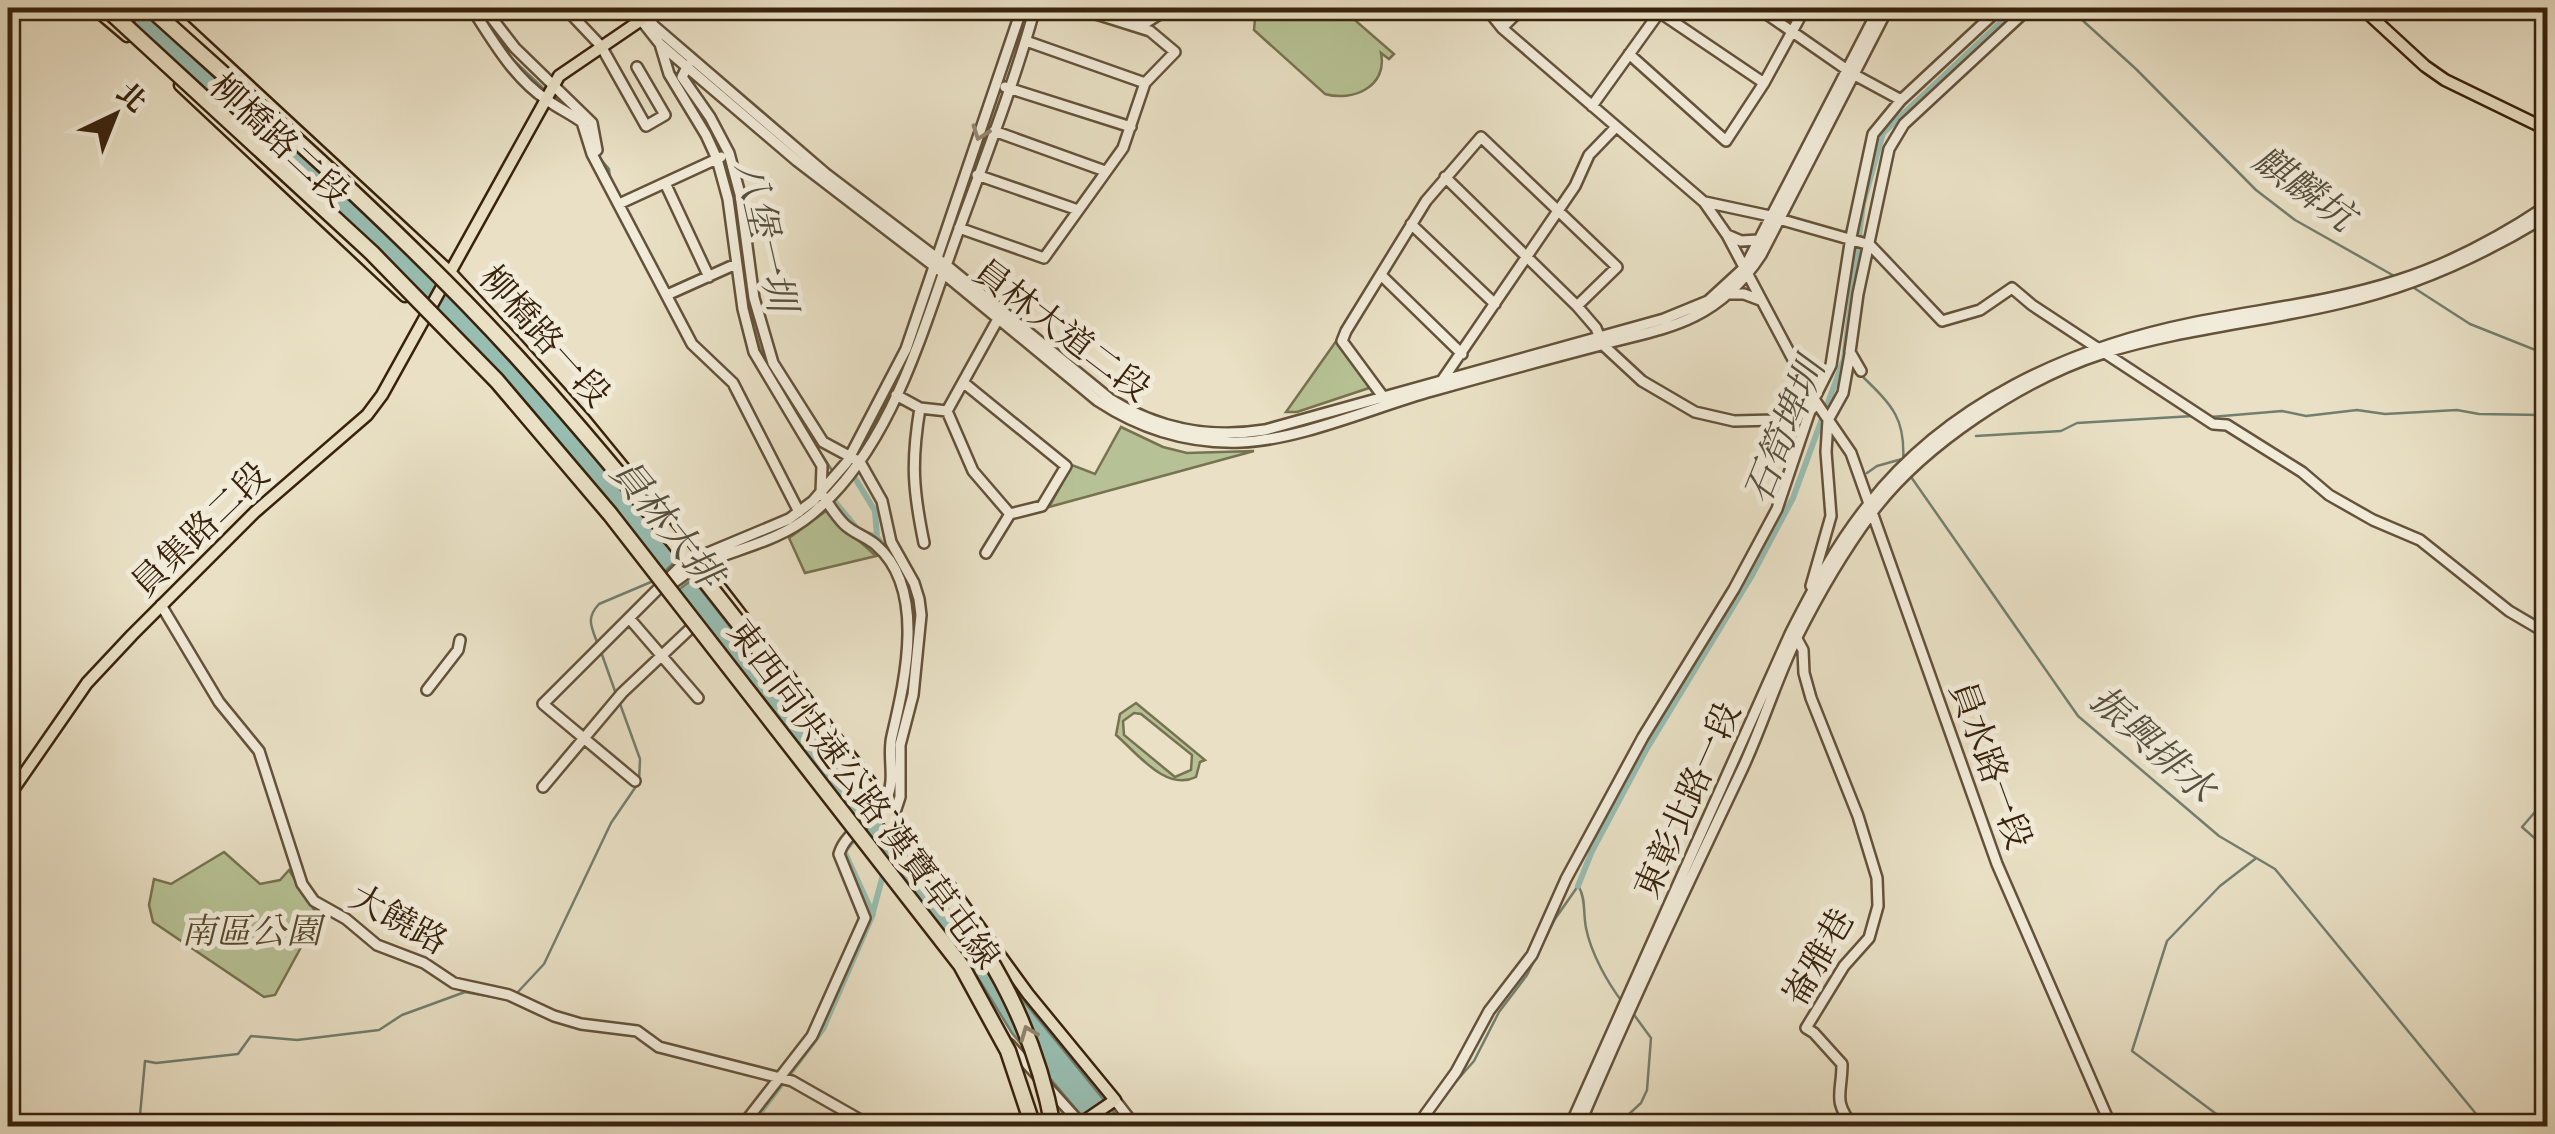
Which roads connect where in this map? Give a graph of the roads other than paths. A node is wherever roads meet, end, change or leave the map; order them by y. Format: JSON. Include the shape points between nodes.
{"nodes":[{"id":1,"x":94,"y":8,"type":"edge"},
{"id":2,"x":106,"y":8,"type":"edge"},
{"id":3,"x":140,"y":8,"type":"edge"},
{"id":4,"x":150,"y":8,"type":"edge"},
{"id":5,"x":164,"y":8,"type":"edge"},
{"id":6,"x":484,"y":8,"type":"edge"},
{"id":7,"x":565,"y":8,"type":"edge"},
{"id":8,"x":630,"y":8,"type":"edge"},
{"id":9,"x":660,"y":8,"type":"edge"},
{"id":10,"x":1022,"y":8,"type":"edge"},
{"id":11,"x":1035,"y":8,"type":"edge"},
{"id":12,"x":1077,"y":8,"type":"edge"},
{"id":13,"x":1096,"y":8,"type":"edge"},
{"id":14,"x":1169,"y":8,"type":"edge"},
{"id":15,"x":1486,"y":8,"type":"edge"},
{"id":16,"x":1522,"y":8,"type":"edge"},
{"id":17,"x":1758,"y":8,"type":"edge"},
{"id":18,"x":1804,"y":8,"type":"edge"},
{"id":19,"x":1879,"y":8,"type":"edge"},
{"id":20,"x":1888,"y":8,"type":"edge"},
{"id":21,"x":2000,"y":8,"type":"edge"},
{"id":22,"x":2028,"y":8,"type":"edge"},
{"id":23,"x":2362,"y":8,"type":"edge"},
{"id":24,"x":1661,"y":10,"type":"edge"},
{"id":25,"x":642,"y":15,"type":"edge"},
{"id":26,"x":478,"y":18,"type":"dead end"},
{"id":27,"x":122,"y":26,"type":"junction"},
{"id":28,"x":1502,"y":28,"type":"junction"},
{"id":29,"x":1792,"y":30,"type":"junction"},
{"id":30,"x":1026,"y":41,"type":"junction"},
{"id":31,"x":660,"y":44,"type":"junction"},
{"id":32,"x":601,"y":46,"type":"junction"},
{"id":33,"x":1629,"y":54,"type":"junction"},
{"id":34,"x":688,"y":66,"type":"junction"},
{"id":35,"x":637,"y":67,"type":"dead end"},
{"id":36,"x":1850,"y":71,"type":"junction"},
{"id":37,"x":1146,"y":83,"type":"junction"},
{"id":38,"x":1764,"y":83,"type":"junction"},
{"id":39,"x":998,"y":84,"type":"junction"},
{"id":40,"x":552,"y":86,"type":"junction"},
{"id":41,"x":1010,"y":88,"type":"junction"},
{"id":42,"x":546,"y":100,"type":"junction"},
{"id":43,"x":1901,"y":100,"type":"junction"},
{"id":44,"x":1592,"y":106,"type":"junction"},
{"id":45,"x":741,"y":109,"type":"junction"},
{"id":46,"x":1616,"y":127,"type":"junction"},
{"id":47,"x":1131,"y":128,"type":"junction"},
{"id":48,"x":2548,"y":130,"type":"edge"},
{"id":49,"x":994,"y":132,"type":"junction"},
{"id":50,"x":594,"y":152,"type":"junction"},
{"id":51,"x":729,"y":154,"type":"junction"},
{"id":52,"x":717,"y":158,"type":"junction"},
{"id":53,"x":966,"y":171,"type":"junction"},
{"id":54,"x":1106,"y":171,"type":"junction"},
{"id":55,"x":980,"y":176,"type":"junction"},
{"id":56,"x":1445,"y":177,"type":"junction"},
{"id":57,"x":665,"y":183,"type":"junction"},
{"id":58,"x":1704,"y":202,"type":"junction"},
{"id":59,"x":619,"y":204,"type":"junction"},
{"id":60,"x":2548,"y":205,"type":"edge"},
{"id":61,"x":1078,"y":210,"type":"junction"},
{"id":62,"x":1557,"y":210,"type":"junction"},
{"id":63,"x":2548,"y":215,"type":"edge"},
{"id":64,"x":1775,"y":218,"type":"junction"},
{"id":65,"x":1411,"y":224,"type":"junction"},
{"id":66,"x":959,"y":228,"type":"junction"},
{"id":67,"x":1727,"y":235,"type":"junction"},
{"id":68,"x":1851,"y":237,"type":"junction"},
{"id":69,"x":1758,"y":240,"type":"junction"},
{"id":70,"x":1870,"y":244,"type":"junction"},
{"id":71,"x":1528,"y":257,"type":"junction"},
{"id":72,"x":736,"y":264,"type":"junction"},
{"id":73,"x":940,"y":266,"type":"junction"},
{"id":74,"x":1746,"y":271,"type":"junction"},
{"id":75,"x":450,"y":272,"type":"junction"},
{"id":76,"x":709,"y":276,"type":"junction"},
{"id":77,"x":1382,"y":276,"type":"junction"},
{"id":78,"x":2404,"y":282,"type":"junction"},
{"id":79,"x":1729,"y":294,"type":"junction"},
{"id":80,"x":668,"y":295,"type":"junction"},
{"id":81,"x":1761,"y":300,"type":"junction"},
{"id":82,"x":1495,"y":304,"type":"junction"},
{"id":83,"x":1578,"y":306,"type":"junction"},
{"id":84,"x":426,"y":316,"type":"junction"},
{"id":85,"x":998,"y":319,"type":"junction"},
{"id":86,"x":1600,"y":340,"type":"junction"},
{"id":87,"x":2100,"y":351,"type":"junction"},
{"id":88,"x":1850,"y":352,"type":"junction"},
{"id":89,"x":1462,"y":354,"type":"junction"},
{"id":90,"x":1861,"y":371,"type":"dead end"},
{"id":91,"x":1441,"y":381,"type":"junction"},
{"id":92,"x":964,"y":383,"type":"junction"},
{"id":93,"x":896,"y":395,"type":"junction"},
{"id":94,"x":1384,"y":398,"type":"junction"},
{"id":95,"x":1813,"y":404,"type":"junction"},
{"id":96,"x":920,"y":408,"type":"junction"},
{"id":97,"x":947,"y":410,"type":"junction"},
{"id":98,"x":1828,"y":420,"type":"junction"},
{"id":99,"x":853,"y":462,"type":"junction"},
{"id":100,"x":826,"y":495,"type":"junction"},
{"id":101,"x":1870,"y":508,"type":"junction"},
{"id":102,"x":799,"y":512,"type":"junction"},
{"id":103,"x":1010,"y":514,"type":"junction"},
{"id":104,"x":924,"y":543,"type":"dead end"},
{"id":105,"x":986,"y":554,"type":"dead end"},
{"id":106,"x":698,"y":560,"type":"junction"},
{"id":107,"x":665,"y":584,"type":"junction"},
{"id":108,"x":1808,"y":599,"type":"junction"},
{"id":109,"x":161,"y":605,"type":"junction"},
{"id":110,"x":629,"y":618,"type":"junction"},
{"id":111,"x":694,"y":626,"type":"junction"},
{"id":112,"x":2548,"y":634,"type":"edge"},
{"id":113,"x":1793,"y":636,"type":"junction"},
{"id":114,"x":460,"y":640,"type":"dead end"},
{"id":115,"x":662,"y":656,"type":"junction"},
{"id":116,"x":427,"y":690,"type":"dead end"},
{"id":117,"x":698,"y":698,"type":"dead end"},
{"id":118,"x":583,"y":738,"type":"junction"},
{"id":119,"x":634,"y":782,"type":"dead end"},
{"id":120,"x":543,"y":787,"type":"dead end"},
{"id":121,"x":8,"y":798,"type":"edge"},
{"id":122,"x":883,"y":806,"type":"junction"},
{"id":123,"x":894,"y":814,"type":"junction"},
{"id":124,"x":857,"y":828,"type":"junction"},
{"id":125,"x":976,"y":919,"type":"junction"},
{"id":126,"x":956,"y":959,"type":"junction"},
{"id":127,"x":987,"y":1020,"type":"junction"},
{"id":128,"x":779,"y":1077,"type":"junction"},
{"id":129,"x":1114,"y":1100,"type":"junction"},
{"id":130,"x":1080,"y":1125,"type":"edge"},
{"id":131,"x":742,"y":1126,"type":"edge"},
{"id":132,"x":871,"y":1126,"type":"edge"},
{"id":133,"x":1031,"y":1126,"type":"edge"},
{"id":134,"x":1054,"y":1126,"type":"edge"},
{"id":135,"x":1135,"y":1126,"type":"edge"},
{"id":136,"x":1417,"y":1126,"type":"edge"},
{"id":137,"x":1570,"y":1126,"type":"edge"},
{"id":138,"x":1579,"y":1126,"type":"edge"},
{"id":139,"x":1853,"y":1126,"type":"edge"},
{"id":140,"x":2111,"y":1126,"type":"edge"}],
"edges":[{"from":1,"to":27,"type":"main road","name":"柳橋路二段"},
{"from":2,"to":133,"type":"highway","name":"東西向快速公路 漢寶草屯線","bridge":true,"via":[[384,266],[572,466],[961,965],[1008,1052]]},
{"from":3,"to":27,"type":"street"},
{"from":134,"to":4,"type":"highway","name":"東西向快速公路 漢寶草屯線","one_way":true,"bridge":true,"via":[[1029,1032],[976,932],[632,493],[437,273]]},
{"from":5,"to":75,"type":"main road","name":"柳橋路二段"},
{"from":6,"to":40,"type":"street"},
{"from":7,"to":32,"type":"street"},
{"from":8,"to":25,"type":"main road"},
{"from":9,"to":25,"type":"street"},
{"from":10,"to":39,"type":"street"},
{"from":11,"to":30,"type":"street"},
{"from":12,"to":37,"type":"street","via":[[1150,31],[1175,52]]},
{"from":13,"to":14,"type":"street","via":[[1147,22]]},
{"from":15,"to":28,"type":"street"},
{"from":16,"to":28,"type":"street"},
{"from":17,"to":29,"type":"street"},
{"from":18,"to":29,"type":"street"},
{"from":19,"to":36,"type":"street"},
{"from":20,"to":36,"type":"street"},
{"from":21,"to":43,"type":"street"},
{"from":22,"to":70,"type":"street","via":[[1895,136]]},
{"from":23,"to":48,"type":"main road","via":[[2445,80]]},
{"from":24,"to":33,"type":"street"},
{"from":24,"to":38,"type":"street"},
{"from":25,"to":31,"type":"street","name":"員林大道二段"},
{"from":25,"to":32,"type":"main road"},
{"from":25,"to":45,"type":"street","name":"員林大道二段"},
{"from":26,"to":42,"type":"street","via":[[504,58]]},
{"from":27,"to":84,"type":"main road","name":"柳橋路二段"},
{"from":28,"to":44,"type":"street"},
{"from":29,"to":36,"type":"street"},
{"from":29,"to":38,"type":"street"},
{"from":30,"to":37,"type":"street"},
{"from":30,"to":41,"type":"street"},
{"from":31,"to":34,"type":"street","name":"員林大道二段"},
{"from":31,"to":52,"type":"street","via":[[669,74]]},
{"from":32,"to":35,"type":"street","via":[[646,126],[665,115]]},
{"from":32,"to":40,"type":"main road"},
{"from":33,"to":38,"type":"street","via":[[1726,141]]},
{"from":33,"to":44,"type":"street"},
{"from":34,"to":45,"type":"street","name":"員林大道二段"},
{"from":34,"to":51,"type":"street","via":[[682,77]]},
{"from":36,"to":43,"type":"street"},
{"from":36,"to":64,"type":"street"},
{"from":37,"to":47,"type":"street"},
{"from":39,"to":41,"type":"street"},
{"from":39,"to":53,"type":"street","one_way":true},
{"from":40,"to":42,"type":"main road"},
{"from":40,"to":50,"type":"street","via":[[592,122]]},
{"from":41,"to":47,"type":"street"},
{"from":41,"to":49,"type":"street"},
{"from":42,"to":50,"type":"street","via":[[582,122]]},
{"from":42,"to":75,"type":"main road"},
{"from":43,"to":68,"type":"street","via":[[1873,134]]},
{"from":44,"to":46,"type":"street"},
{"from":45,"to":73,"type":"street","name":"員林大道二段","via":[[820,180]]},
{"from":46,"to":58,"type":"street"},
{"from":46,"to":62,"type":"street","via":[[1589,156]]},
{"from":47,"to":54,"type":"street"},
{"from":49,"to":54,"type":"street"},
{"from":49,"to":55,"type":"street"},
{"from":50,"to":59,"type":"street"},
{"from":51,"to":52,"type":"street"},
{"from":51,"to":99,"type":"street","via":[[754,298],[773,363],[822,442]]},
{"from":52,"to":57,"type":"street"},
{"from":52,"to":72,"type":"street"},
{"from":53,"to":55,"type":"street"},
{"from":53,"to":73,"type":"street"},
{"from":54,"to":61,"type":"street"},
{"from":55,"to":61,"type":"street"},
{"from":55,"to":66,"type":"street"},
{"from":56,"to":62,"type":"street","via":[[1481,137]]},
{"from":56,"to":65,"type":"street"},
{"from":56,"to":71,"type":"street"},
{"from":57,"to":59,"type":"street"},
{"from":57,"to":76,"type":"street"},
{"from":58,"to":64,"type":"street"},
{"from":58,"to":67,"type":"street","name":"員水路一段"},
{"from":59,"to":80,"type":"street"},
{"from":60,"to":78,"type":"street"},
{"from":61,"to":66,"type":"street","via":[[1044,258]]},
{"from":62,"to":71,"type":"street"},
{"from":62,"to":83,"type":"street","via":[[1616,267]]},
{"from":63,"to":78,"type":"street","via":[[2467,261]]},
{"from":64,"to":68,"type":"street"},
{"from":64,"to":69,"type":"street"},
{"from":64,"to":74,"type":"street"},
{"from":65,"to":77,"type":"street"},
{"from":65,"to":82,"type":"street"},
{"from":66,"to":73,"type":"street"},
{"from":67,"to":69,"type":"street"},
{"from":67,"to":74,"type":"street","name":"員水路一段"},
{"from":68,"to":70,"type":"street"},
{"from":68,"to":95,"type":"street","via":[[1831,365]]},
{"from":69,"to":74,"type":"street"},
{"from":70,"to":87,"type":"street","via":[[1938,320],[1980,310],[2012,288]]},
{"from":70,"to":88,"type":"street"},
{"from":71,"to":82,"type":"street"},
{"from":71,"to":83,"type":"street"},
{"from":72,"to":76,"type":"street"},
{"from":72,"to":100,"type":"street","via":[[754,352],[822,466],[818,486]]},
{"from":73,"to":85,"type":"street","name":"員林大道二段"},
{"from":73,"to":93,"type":"street"},
{"from":73,"to":94,"type":"street","name":"員林大道二段","via":[[1110,399],[1168,426],[1242,434]]},
{"from":73,"to":99,"type":"street"},
{"from":74,"to":79,"type":"street","name":"員林大道二段"},
{"from":74,"to":81,"type":"street","name":"員水路一段"},
{"from":74,"to":86,"type":"street","name":"員林大道二段","via":[[1685,312]]},
{"from":75,"to":84,"type":"main road","name":"員集路二段"},
{"from":75,"to":106,"type":"main road","name":"柳橋路一段","via":[[583,418]]},
{"from":76,"to":80,"type":"street"},
{"from":77,"to":89,"type":"street"},
{"from":77,"to":94,"type":"street","via":[[1342,341]]},
{"from":78,"to":87,"type":"street","via":[[2340,304]]},
{"from":79,"to":81,"type":"street"},
{"from":79,"to":86,"type":"street","name":"員林大道二段","via":[[1675,326]]},
{"from":80,"to":102,"type":"street","via":[[692,344],[733,384]]},
{"from":81,"to":95,"type":"street","name":"員水路一段"},
{"from":82,"to":89,"type":"street"},
{"from":83,"to":86,"type":"street"},
{"from":84,"to":107,"type":"main road","name":"柳橋路一段"},
{"from":84,"to":109,"type":"main road","name":"員集路二段","via":[[368,414]]},
{"from":85,"to":86,"type":"street","name":"員林大道二段","via":[[1120,416],[1165,434],[1216,442],[1276,438]]},
{"from":85,"to":92,"type":"street"},
{"from":86,"to":91,"type":"street","name":"員林大道二段"},
{"from":86,"to":95,"type":"street","via":[[1642,381],[1695,412],[1734,421],[1774,420]]},
{"from":87,"to":101,"type":"street","via":[[1978,418],[1907,470]]},
{"from":87,"to":112,"type":"street","via":[[2302,472],[2329,495],[2420,540]]},
{"from":88,"to":90,"type":"street"},
{"from":88,"to":98,"type":"street","via":[[1843,393]]},
{"from":89,"to":91,"type":"street"},
{"from":91,"to":94,"type":"street","name":"員林大道二段"},
{"from":92,"to":97,"type":"street"},
{"from":92,"to":103,"type":"street","via":[[1066,466],[1042,506]]},
{"from":93,"to":96,"type":"street"},
{"from":93,"to":99,"type":"street"},
{"from":95,"to":98,"type":"street","name":"員水路一段"},
{"from":95,"to":136,"type":"street","via":[[1777,509],[1734,589],[1643,738],[1532,955]]},
{"from":96,"to":97,"type":"street"},
{"from":96,"to":104,"type":"street","via":[[912,484]]},
{"from":97,"to":103,"type":"street","via":[[973,471]]},
{"from":98,"to":101,"type":"street","name":"員水路一段","via":[[1850,453]]},
{"from":98,"to":108,"type":"street","via":[[1832,516]]},
{"from":99,"to":100,"type":"street"},
{"from":99,"to":123,"type":"street","via":[[882,501],[921,615]]},
{"from":100,"to":102,"type":"street"},
{"from":100,"to":106,"type":"street","via":[[809,517],[782,534]]},
{"from":100,"to":122,"type":"street","via":[[845,526],[878,546],[909,608]]},
{"from":101,"to":108,"type":"street","name":"東彰北路一段","via":[[1836,548]]},
{"from":101,"to":113,"type":"street","name":"東彰北路一段"},
{"from":101,"to":140,"type":"street","name":"員水路一段","via":[[1997,864]]},
{"from":102,"to":106,"type":"street"},
{"from":103,"to":105,"type":"street"},
{"from":106,"to":107,"type":"street"},
{"from":106,"to":122,"type":"main road","name":"柳橋路一段"},
{"from":107,"to":110,"type":"street"},
{"from":107,"to":111,"type":"main road","name":"柳橋路一段"},
{"from":108,"to":113,"type":"street","name":"東彰北路一段"},
{"from":109,"to":121,"type":"main road","name":"員集路二段","via":[[88,683]]},
{"from":109,"to":128,"type":"street","name":"大饒路","via":[[218,702],[259,751],[302,884],[327,911],[454,983],[581,1024],[637,1030],[660,1047]]},
{"from":110,"to":115,"type":"street"},
{"from":110,"to":118,"type":"street","via":[[543,704]]},
{"from":111,"to":115,"type":"street"},
{"from":111,"to":124,"type":"main road","name":"柳橋路一段"},
{"from":113,"to":137,"type":"street","name":"東彰北路一段"},
{"from":113,"to":138,"type":"street","name":"東彰北路一段","via":[[1760,731]]},
{"from":113,"to":139,"type":"street","name":"崙雅巷","via":[[1878,878],[1869,938],[1806,1028],[1842,1064],[1840,1110]]},
{"from":114,"to":116,"type":"street"},
{"from":115,"to":117,"type":"street"},
{"from":115,"to":118,"type":"street"},
{"from":118,"to":119,"type":"street"},
{"from":118,"to":120,"type":"street"},
{"from":122,"to":123,"type":"main road","name":"柳橋路一段"},
{"from":122,"to":124,"type":"street"},
{"from":123,"to":125,"type":"main road","name":"柳橋路一段"},
{"from":124,"to":126,"type":"main road","name":"柳橋路一段"},
{"from":124,"to":128,"type":"street","via":[[839,854],[865,918],[812,1036]]},
{"from":125,"to":126,"type":"street"},
{"from":125,"to":129,"type":"main road","name":"柳橋路一段"},
{"from":126,"to":127,"type":"main road","name":"柳橋路一段"},
{"from":127,"to":130,"type":"street"},
{"from":127,"to":133,"type":"main road","name":"柳橋路一段"},
{"from":128,"to":131,"type":"street"},
{"from":128,"to":132,"type":"street","name":"大饒路"},
{"from":129,"to":130,"type":"main road"},
{"from":129,"to":135,"type":"street"}]}
